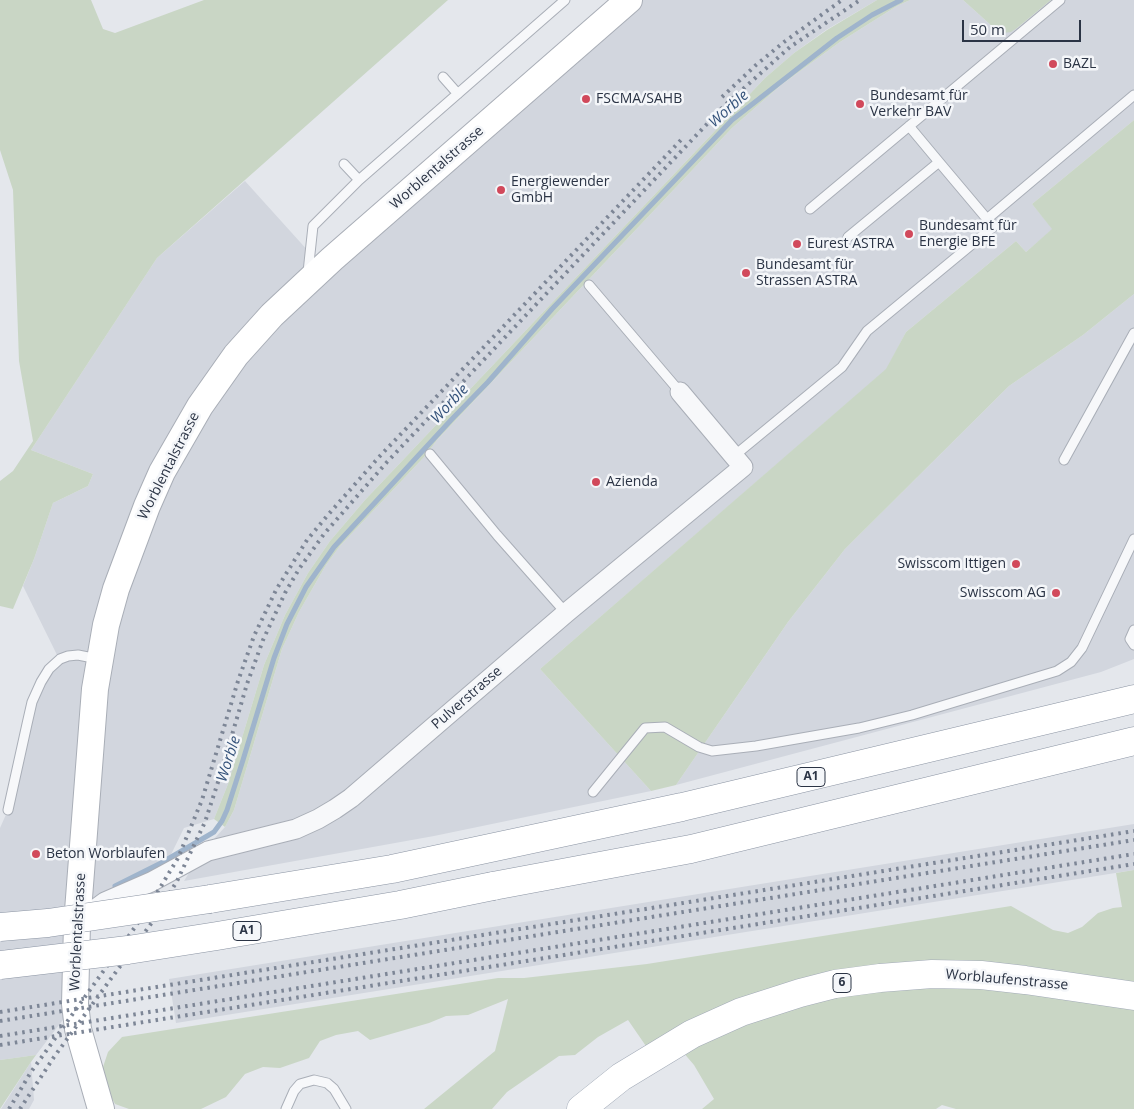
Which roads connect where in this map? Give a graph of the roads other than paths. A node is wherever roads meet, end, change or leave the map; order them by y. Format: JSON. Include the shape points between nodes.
{"nodes":[{"id":1,"x":565,"y":0,"type":"edge"},
{"id":2,"x":629,"y":0,"type":"edge"},
{"id":3,"x":1060,"y":0,"type":"edge"},
{"id":4,"x":443,"y":78,"type":"dead end"},
{"id":5,"x":458,"y":94,"type":"junction"},
{"id":6,"x":1134,"y":95,"type":"edge"},
{"id":7,"x":910,"y":126,"type":"junction"},
{"id":8,"x":939,"y":162,"type":"junction"},
{"id":9,"x":344,"y":164,"type":"dead end"},
{"id":10,"x":359,"y":180,"type":"junction"},
{"id":11,"x":810,"y":209,"type":"dead end"},
{"id":12,"x":987,"y":219,"type":"junction"},
{"id":13,"x":848,"y":237,"type":"dead end"},
{"id":14,"x":308,"y":281,"type":"junction"},
{"id":15,"x":589,"y":284,"type":"dead end"},
{"id":16,"x":1134,"y":333,"type":"edge"},
{"id":17,"x":680,"y":392,"type":"joint"},
{"id":18,"x":430,"y":454,"type":"dead end"},
{"id":19,"x":734,"y":456,"type":"junction"},
{"id":20,"x":1064,"y":460,"type":"dead end"},
{"id":21,"x":1134,"y":539,"type":"edge"},
{"id":22,"x":566,"y":612,"type":"junction"},
{"id":23,"x":1134,"y":630,"type":"edge"},
{"id":24,"x":1134,"y":645,"type":"edge"},
{"id":25,"x":99,"y":660,"type":"junction"},
{"id":26,"x":1134,"y":699,"type":"edge"},
{"id":27,"x":1134,"y":742,"type":"edge"},
{"id":28,"x":594,"y":792,"type":"dead end"},
{"id":29,"x":8,"y":810,"type":"dead end"},
{"id":30,"x":77,"y":924,"type":"junction"},
{"id":31,"x":0,"y":927,"type":"edge"},
{"id":32,"x":0,"y":965,"type":"edge"},
{"id":33,"x":1134,"y":996,"type":"edge"},
{"id":34,"x":102,"y":1109,"type":"edge"},
{"id":35,"x":286,"y":1109,"type":"edge"},
{"id":36,"x":346,"y":1109,"type":"edge"},
{"id":37,"x":581,"y":1109,"type":"edge"}],
"edges":[{"from":1,"to":5,"type":"lane"},
{"from":2,"to":14,"type":"main road","name":"Worblentalstrasse"},
{"from":3,"to":7,"type":"lane"},
{"from":4,"to":5,"type":"lane"},
{"from":5,"to":10,"type":"lane"},
{"from":6,"to":12,"type":"lane"},
{"from":7,"to":8,"type":"lane"},
{"from":7,"to":11,"type":"lane"},
{"from":8,"to":12,"type":"lane"},
{"from":8,"to":13,"type":"lane"},
{"from":9,"to":10,"type":"lane"},
{"from":10,"to":14,"type":"lane","via":[[313,226]]},
{"from":12,"to":19,"type":"lane","via":[[994,226],[867,331],[842,367]]},
{"from":14,"to":25,"type":"main road","name":"Worblentalstrasse","via":[[236,356],[177,444],[131,545],[116,589]]},
{"from":15,"to":17,"type":"lane"},
{"from":16,"to":20,"type":"lane"},
{"from":17,"to":19,"type":"street"},
{"from":18,"to":22,"type":"lane"},
{"from":19,"to":22,"type":"street","name":"Pulverstrasse","via":[[743,467]]},
{"from":21,"to":28,"type":"lane","via":[[1082,648],[1071,662],[1057,671],[912,716],[756,746],[712,751],[699,747],[665,726],[646,728]]},
{"from":22,"to":30,"type":"street","name":"Pulverstrasse","via":[[335,809],[296,829],[208,851],[106,902]]},
{"from":23,"to":24,"type":"lane","via":[[1130,638]]},
{"from":25,"to":29,"type":"lane","via":[[68,656],[49,669],[32,702]]},
{"from":25,"to":30,"type":"main road","name":"Worblentalstrasse"},
{"from":26,"to":31,"type":"main road","number":"A1","bridge":true,"via":[[764,788],[392,869],[123,914]]},
{"from":27,"to":32,"type":"main road","number":"A1","bridge":true,"via":[[692,849],[218,936]]},
{"from":30,"to":34,"type":"main road","name":"Worblentalstrasse","via":[[75,1004],[78,1029]]},
{"from":33,"to":37,"type":"main road","name":"Worblaufenstrasse","number":"6","via":[[981,975],[932,974],[835,984],[740,1012],[692,1034],[621,1077]]},
{"from":35,"to":36,"type":"lane","via":[[300,1084],[314,1080],[327,1083],[334,1089]]}]}
